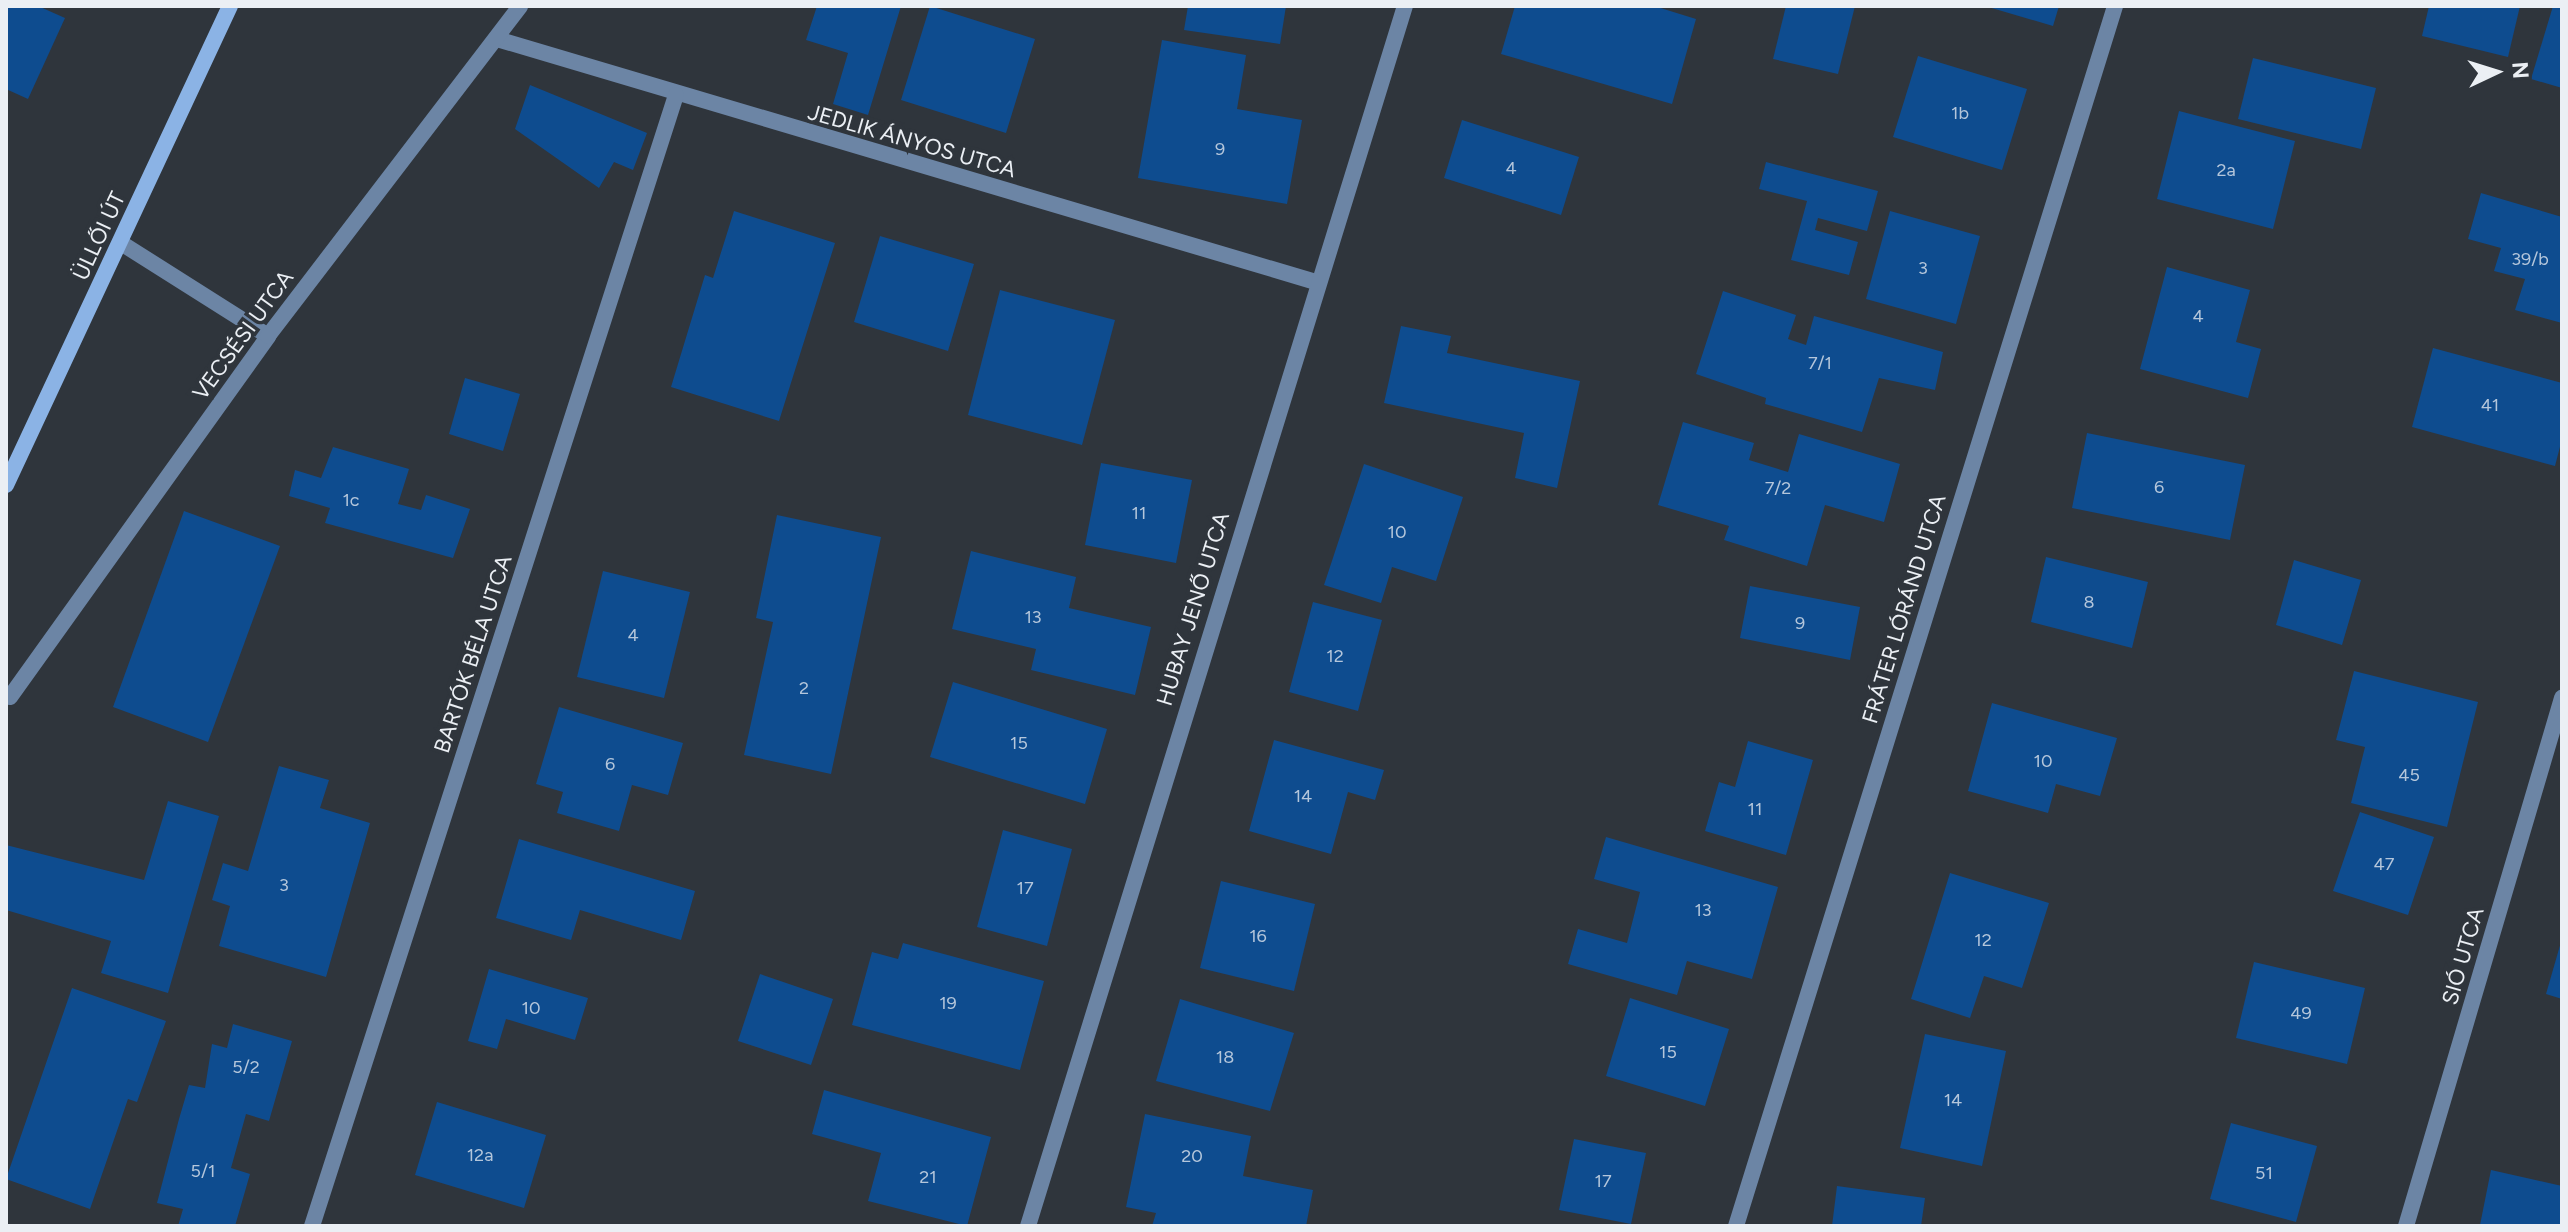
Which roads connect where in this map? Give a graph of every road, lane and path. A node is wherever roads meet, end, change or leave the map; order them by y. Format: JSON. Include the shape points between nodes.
{"nodes":[{"id":1,"x":230,"y":6,"type":"edge"},
{"id":2,"x":520,"y":6,"type":"edge"},
{"id":3,"x":1405,"y":6,"type":"edge"},
{"id":4,"x":2115,"y":6,"type":"edge"},
{"id":5,"x":497,"y":39,"type":"junction"},
{"id":6,"x":676,"y":95,"type":"junction"},
{"id":7,"x":121,"y":243,"type":"junction"},
{"id":8,"x":1316,"y":282,"type":"junction"},
{"id":9,"x":268,"y":336,"type":"junction"},
{"id":10,"x":6,"y":485,"type":"edge"},
{"id":11,"x":10,"y":697,"type":"dead end"},
{"id":12,"x":2562,"y":698,"type":"edge"},
{"id":13,"x":312,"y":1226,"type":"edge"},
{"id":14,"x":1028,"y":1226,"type":"edge"},
{"id":15,"x":1736,"y":1226,"type":"edge"},
{"id":16,"x":2406,"y":1226,"type":"edge"}],
"edges":[{"from":1,"to":7,"type":"main road","name":"ÜLLŐI ÚT"},
{"from":2,"to":5,"type":"street","name":"VECSÉSI UTCA"},
{"from":3,"to":8,"type":"street","name":"HUBAY JENŐ UTCA"},
{"from":4,"to":15,"type":"street","name":"FRÁTER LÓRÁND UTCA"},
{"from":5,"to":6,"type":"street","name":"JEDLIK ÁNYOS UTCA"},
{"from":5,"to":9,"type":"street","name":"VECSÉSI UTCA"},
{"from":6,"to":8,"type":"street","name":"JEDLIK ÁNYOS UTCA"},
{"from":6,"to":13,"type":"street","name":"BARTÓK BÉLA UTCA"},
{"from":7,"to":9,"type":"street"},
{"from":7,"to":10,"type":"main road","name":"ÜLLŐI ÚT"},
{"from":8,"to":14,"type":"street","name":"HUBAY JENŐ UTCA"},
{"from":9,"to":11,"type":"street","name":"VECSÉSI UTCA"},
{"from":12,"to":16,"type":"street","name":"SIÓ UTCA"}]}
